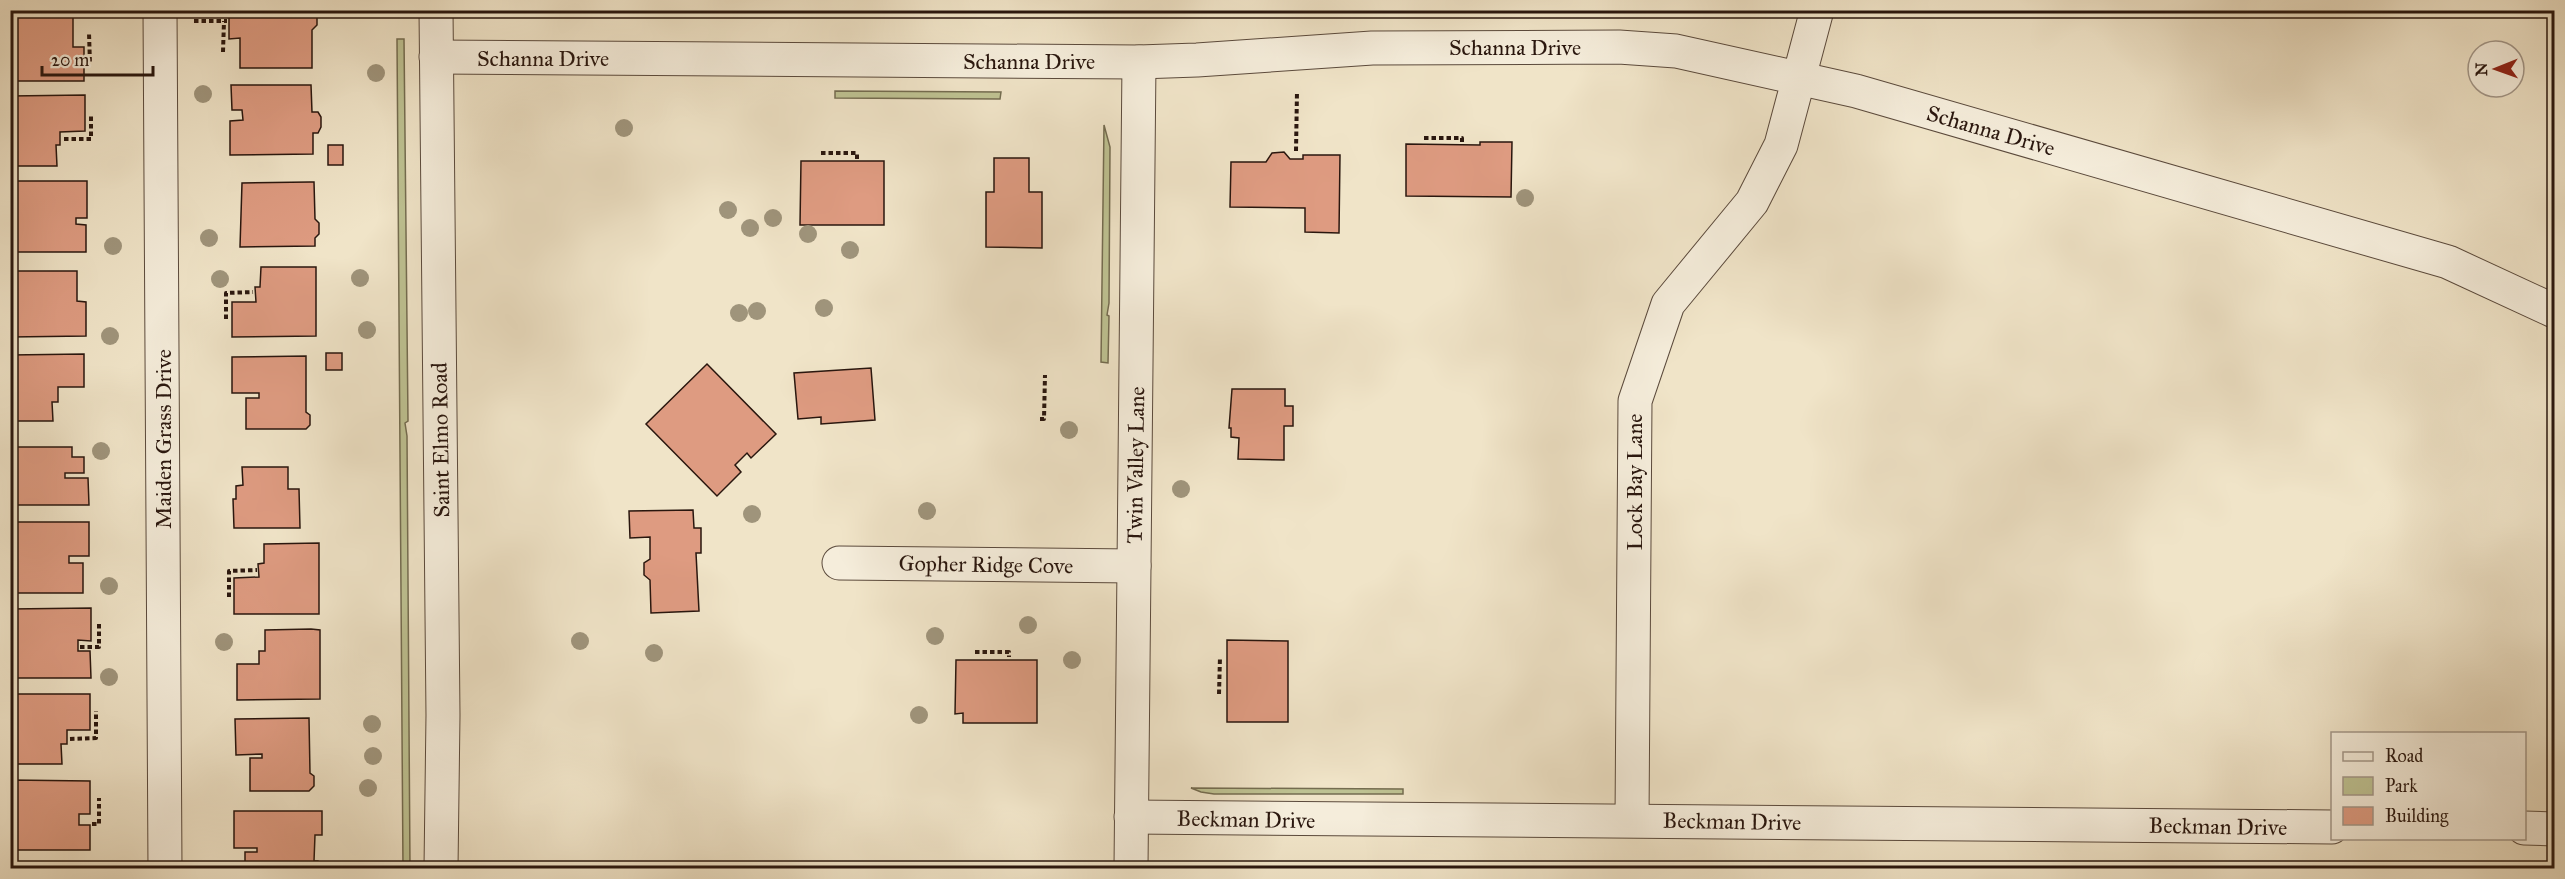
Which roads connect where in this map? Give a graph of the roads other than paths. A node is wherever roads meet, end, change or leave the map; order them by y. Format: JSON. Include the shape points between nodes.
{"nodes":[{"id":1,"x":160,"y":10,"type":"edge"},
{"id":2,"x":436,"y":10,"type":"edge"},
{"id":3,"x":1817,"y":10,"type":"edge"},
{"id":4,"x":436,"y":57,"type":"junction"},
{"id":5,"x":1139,"y":62,"type":"junction"},
{"id":6,"x":1800,"y":78,"type":"junction"},
{"id":7,"x":2554,"y":311,"type":"edge"},
{"id":8,"x":839,"y":562,"type":"dead end"},
{"id":9,"x":1134,"y":566,"type":"junction"},
{"id":10,"x":1131,"y":817,"type":"junction"},
{"id":11,"x":1632,"y":820,"type":"junction"},
{"id":12,"x":2331,"y":827,"type":"edge"},
{"id":13,"x":2526,"y":828,"type":"edge"},
{"id":14,"x":2554,"y":829,"type":"edge"},
{"id":15,"x":165,"y":868,"type":"edge"},
{"id":16,"x":441,"y":868,"type":"edge"},
{"id":17,"x":1131,"y":868,"type":"edge"}],
"edges":[{"from":1,"to":15,"type":"street","name":"Maiden Grass Drive"},
{"from":2,"to":4,"type":"street","name":"Saint Elmo Road"},
{"from":3,"to":6,"type":"street","name":"Lock Bay Lane"},
{"from":4,"to":5,"type":"street","name":"Schanna Drive"},
{"from":4,"to":16,"type":"street","name":"Saint Elmo Road"},
{"from":5,"to":6,"type":"street","name":"Schanna Drive","via":[[1372,48],[1619,47],[1676,51]]},
{"from":5,"to":9,"type":"street","name":"Twin Valley Lane"},
{"from":6,"to":7,"type":"street","name":"Schanna Drive","via":[[2448,262]]},
{"from":6,"to":11,"type":"street","name":"Lock Bay Lane","via":[[1781,145],[1752,202],[1668,304],[1635,401]]},
{"from":8,"to":9,"type":"street","name":"Gopher Ridge Cove"},
{"from":9,"to":10,"type":"street","name":"Twin Valley Lane"},
{"from":10,"to":11,"type":"street","name":"Beckman Drive"},
{"from":10,"to":17,"type":"street","name":"Twin Valley Lane"},
{"from":11,"to":12,"type":"street","name":"Beckman Drive"},
{"from":13,"to":14,"type":"street"}]}
